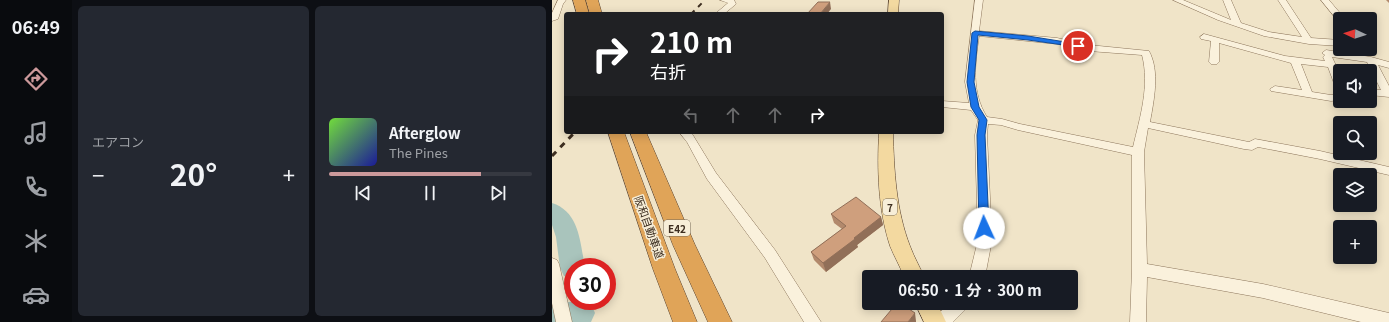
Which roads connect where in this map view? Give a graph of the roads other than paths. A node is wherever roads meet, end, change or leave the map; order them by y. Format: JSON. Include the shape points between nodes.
{"nodes":[{"id":1,"x":562,"y":0,"type":"edge"},
{"id":2,"x":579,"y":0,"type":"edge"},
{"id":3,"x":592,"y":0,"type":"edge"},
{"id":4,"x":724,"y":0,"type":"edge"},
{"id":5,"x":894,"y":0,"type":"edge"},
{"id":6,"x":979,"y":0,"type":"edge"},
{"id":7,"x":1177,"y":0,"type":"edge"},
{"id":8,"x":1227,"y":0,"type":"edge"},
{"id":9,"x":1282,"y":0,"type":"edge"},
{"id":10,"x":1324,"y":0,"type":"edge"},
{"id":11,"x":582,"y":12,"type":"edge"},
{"id":12,"x":595,"y":12,"type":"edge"},
{"id":13,"x":722,"y":12,"type":"edge"},
{"id":14,"x":893,"y":12,"type":"edge"},
{"id":15,"x":1335,"y":12,"type":"edge"},
{"id":16,"x":552,"y":19,"type":"edge"},
{"id":17,"x":1237,"y":24,"type":"junction"},
{"id":18,"x":975,"y":33,"type":"junction"},
{"id":19,"x":1204,"y":37,"type":"dead end"},
{"id":20,"x":1215,"y":40,"type":"junction"},
{"id":21,"x":1313,"y":41,"type":"junction"},
{"id":22,"x":1333,"y":43,"type":"edge"},
{"id":23,"x":1326,"y":53,"type":"junction"},
{"id":24,"x":1371,"y":60,"type":"junction"},
{"id":25,"x":1295,"y":61,"type":"junction"},
{"id":26,"x":1214,"y":62,"type":"dead end"},
{"id":27,"x":1332,"y":65,"type":"joint"},
{"id":28,"x":1389,"y":65,"type":"edge"},
{"id":29,"x":1276,"y":89,"type":"dead end"},
{"id":30,"x":1377,"y":93,"type":"edge"},
{"id":31,"x":1308,"y":94,"type":"junction"},
{"id":32,"x":1388,"y":94,"type":"edge"},
{"id":33,"x":1333,"y":96,"type":"edge"},
{"id":34,"x":944,"y":104,"type":"edge"},
{"id":35,"x":975,"y":107,"type":"junction"},
{"id":36,"x":983,"y":120,"type":"junction"},
{"id":37,"x":1145,"y":124,"type":"junction"},
{"id":38,"x":617,"y":134,"type":"edge"},
{"id":39,"x":639,"y":134,"type":"edge"},
{"id":40,"x":686,"y":134,"type":"edge"},
{"id":41,"x":886,"y":134,"type":"edge"},
{"id":42,"x":1138,"y":152,"type":"junction"},
{"id":43,"x":1389,"y":171,"type":"edge"},
{"id":44,"x":552,"y":264,"type":"edge"},
{"id":45,"x":1140,"y":269,"type":"junction"},
{"id":46,"x":911,"y":270,"type":"edge"},
{"id":47,"x":979,"y":270,"type":"edge"},
{"id":48,"x":929,"y":310,"type":"edge"},
{"id":49,"x":955,"y":310,"type":"edge"},
{"id":50,"x":563,"y":318,"type":"edge"},
{"id":51,"x":1389,"y":321,"type":"edge"},
{"id":52,"x":685,"y":322,"type":"edge"},
{"id":53,"x":720,"y":322,"type":"edge"},
{"id":54,"x":813,"y":322,"type":"edge"},
{"id":55,"x":935,"y":322,"type":"edge"},
{"id":56,"x":939,"y":322,"type":"edge"},
{"id":57,"x":1138,"y":322,"type":"edge"}],
"edges":[{"from":1,"to":16,"type":"street"},
{"from":2,"to":11,"type":"highway"},
{"from":3,"to":12,"type":"highway"},
{"from":4,"to":13,"type":"street","via":[[731,1],[732,4]]},
{"from":5,"to":14,"type":"main road"},
{"from":6,"to":18,"type":"street"},
{"from":7,"to":17,"type":"street"},
{"from":8,"to":17,"type":"street"},
{"from":9,"to":21,"type":"street"},
{"from":10,"to":15,"type":"street"},
{"from":17,"to":21,"type":"street","via":[[1266,34]]},
{"from":18,"to":35,"type":"street","via":[[970,82]]},
{"from":18,"to":37,"type":"street","via":[[1146,53],[1150,68]]},
{"from":19,"to":20,"type":"street"},
{"from":20,"to":25,"type":"street"},
{"from":20,"to":26,"type":"street"},
{"from":21,"to":22,"type":"street"},
{"from":21,"to":23,"type":"street"},
{"from":23,"to":24,"type":"street"},
{"from":23,"to":27,"type":"street"},
{"from":24,"to":28,"type":"street"},
{"from":24,"to":32,"type":"street"},
{"from":25,"to":27,"type":"street"},
{"from":25,"to":31,"type":"street"},
{"from":29,"to":31,"type":"street"},
{"from":30,"to":32,"type":"street"},
{"from":31,"to":33,"type":"street"},
{"from":34,"to":35,"type":"street"},
{"from":35,"to":36,"type":"street"},
{"from":36,"to":42,"type":"street"},
{"from":36,"to":47,"type":"street","via":[[981,135],[985,240]]},
{"from":37,"to":42,"type":"street"},
{"from":37,"to":43,"type":"street","via":[[1244,145],[1252,146],[1255,143],[1320,155]]},
{"from":38,"to":52,"type":"highway","name":"阪和自動車道","number":"E42"},
{"from":39,"to":53,"type":"highway","number":"E42","via":[[684,245]]},
{"from":40,"to":54,"type":"street","via":[[711,176],[770,254]]},
{"from":41,"to":46,"type":"main road","number":"7","via":[[885,166],[891,210],[900,246]]},
{"from":42,"to":45,"type":"street"},
{"from":44,"to":50,"type":"street"},
{"from":45,"to":51,"type":"street","via":[[1263,291]]},
{"from":45,"to":57,"type":"street"},
{"from":48,"to":55,"type":"main road"},
{"from":49,"to":56,"type":"street"}]}
